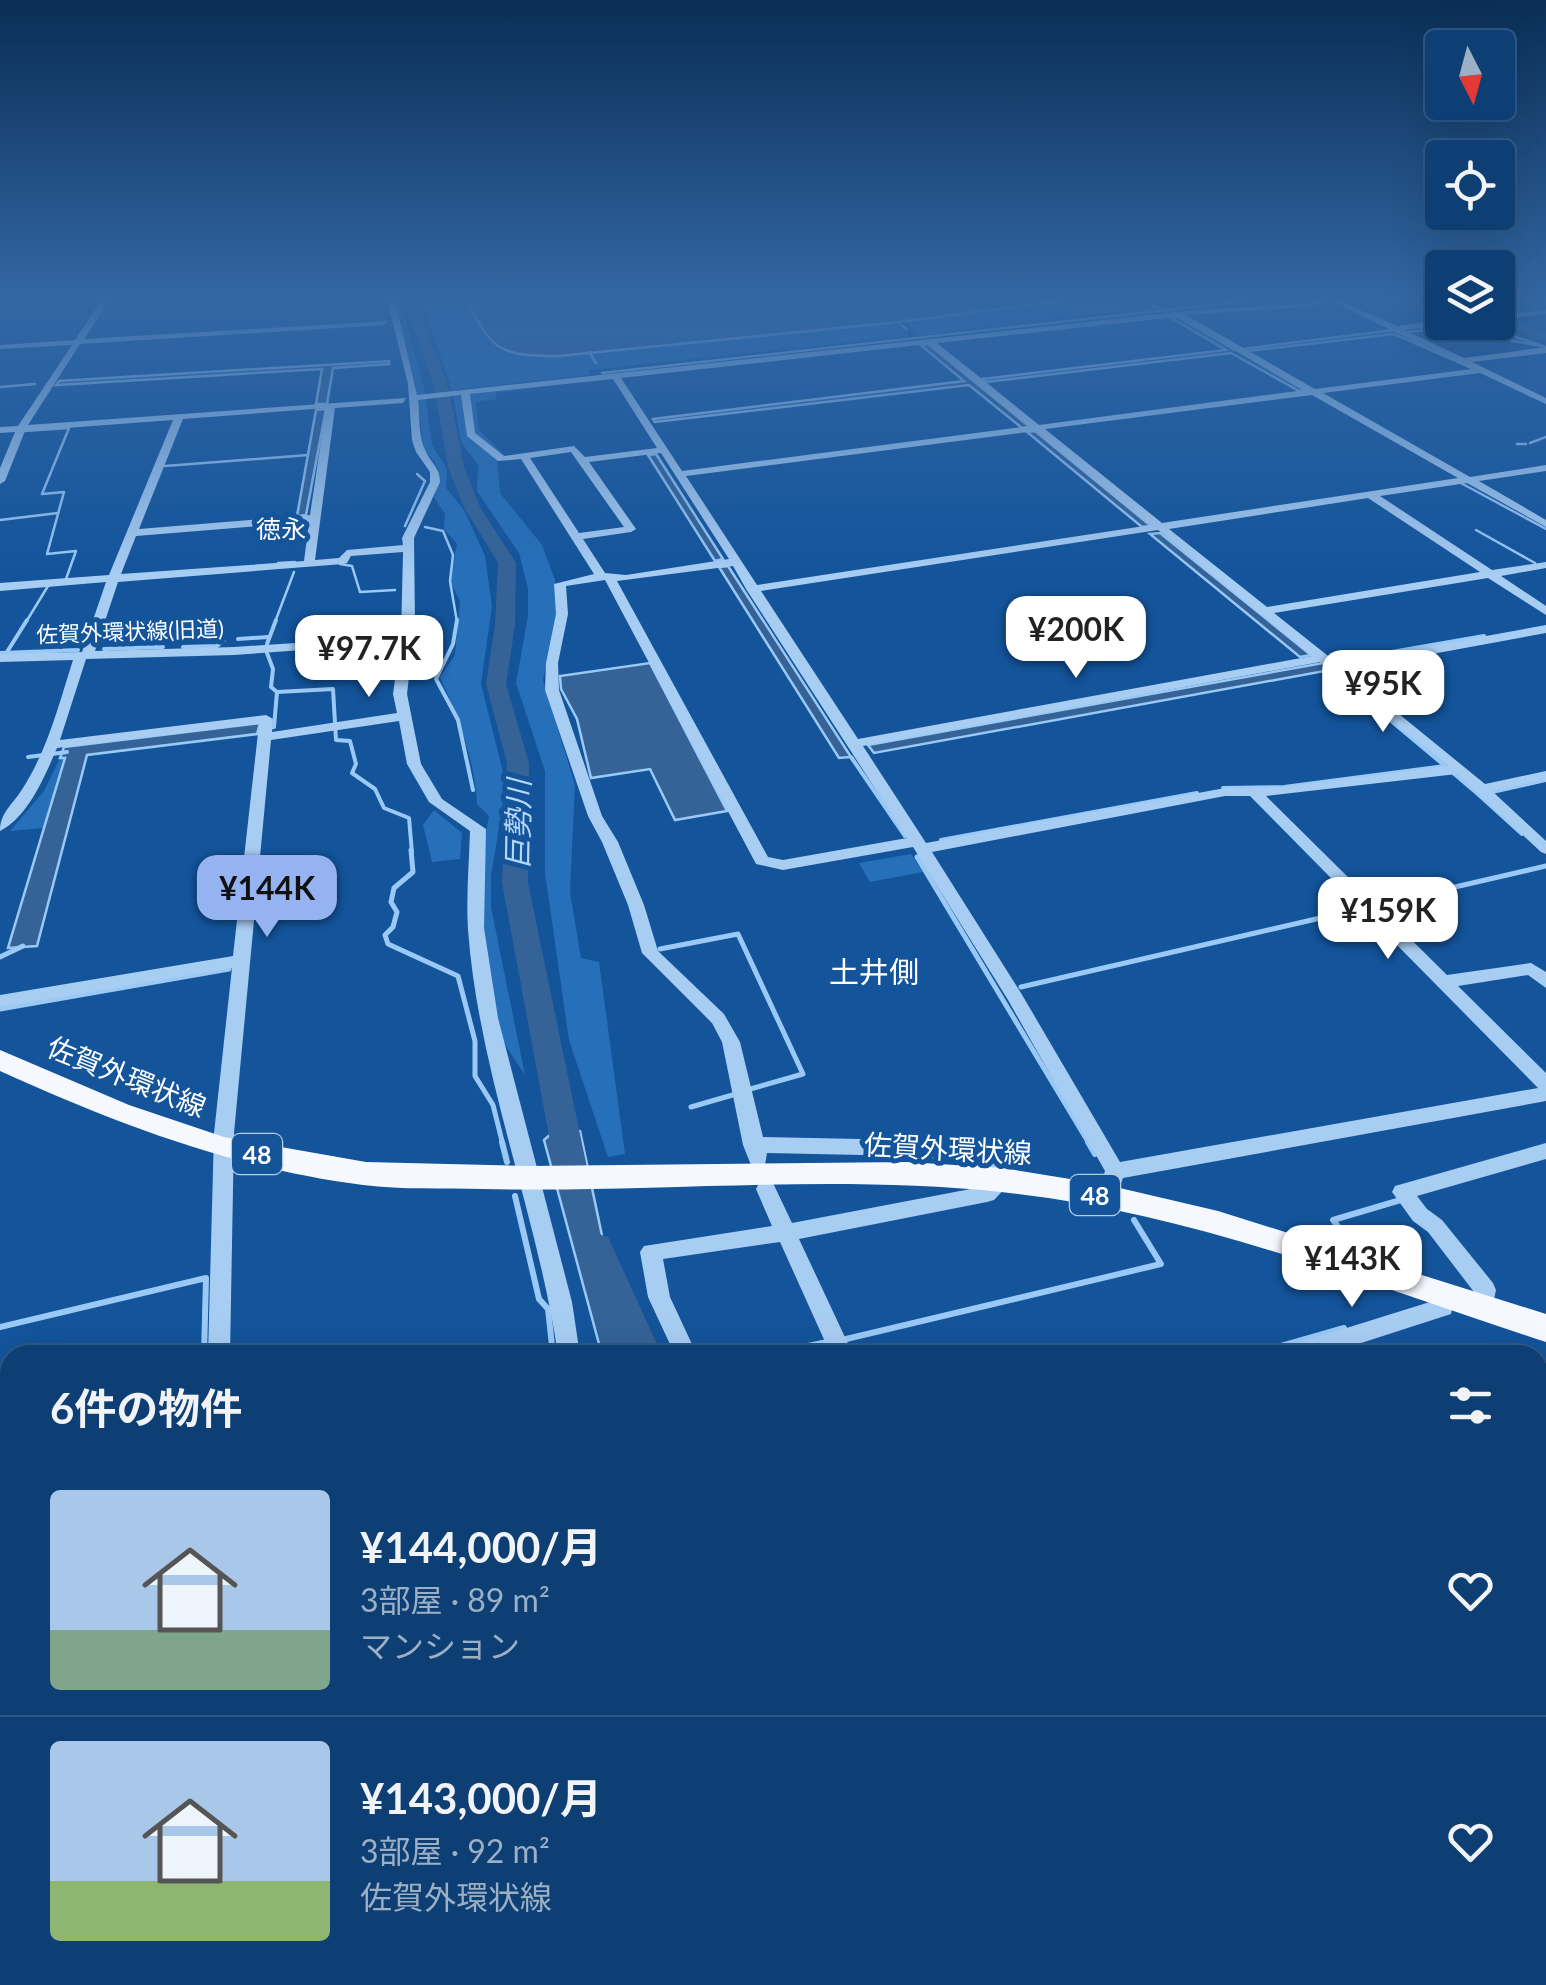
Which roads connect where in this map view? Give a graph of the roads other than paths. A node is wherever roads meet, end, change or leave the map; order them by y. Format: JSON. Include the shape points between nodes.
{"nodes":[{"id":1,"x":47,"y":389,"type":"edge"},
{"id":2,"x":406,"y":389,"type":"edge"},
{"id":3,"x":497,"y":389,"type":"edge"},
{"id":4,"x":623,"y":389,"type":"edge"},
{"id":5,"x":988,"y":389,"type":"edge"},
{"id":6,"x":1303,"y":389,"type":"edge"},
{"id":7,"x":1335,"y":389,"type":"edge"},
{"id":8,"x":1518,"y":389,"type":"edge"},
{"id":9,"x":465,"y":392,"type":"junction"},
{"id":10,"x":1308,"y":392,"type":"junction"},
{"id":11,"x":408,"y":399,"type":"junction"},
{"id":12,"x":1546,"y":401,"type":"edge"},
{"id":13,"x":331,"y":406,"type":"junction"},
{"id":14,"x":179,"y":417,"type":"junction"},
{"id":15,"x":21,"y":428,"type":"junction"},
{"id":16,"x":1031,"y":429,"type":"junction"},
{"id":17,"x":0,"y":430,"type":"edge"},
{"id":18,"x":655,"y":452,"type":"junction"},
{"id":19,"x":524,"y":456,"type":"junction"},
{"id":20,"x":582,"y":460,"type":"junction"},
{"id":21,"x":1546,"y":468,"type":"edge"},
{"id":22,"x":679,"y":474,"type":"junction"},
{"id":23,"x":0,"y":481,"type":"edge"},
{"id":24,"x":1463,"y":482,"type":"junction"},
{"id":25,"x":1372,"y":496,"type":"junction"},
{"id":26,"x":306,"y":519,"type":"junction"},
{"id":27,"x":1546,"y":524,"type":"edge"},
{"id":28,"x":1154,"y":530,"type":"junction"},
{"id":29,"x":132,"y":533,"type":"junction"},
{"id":30,"x":578,"y":536,"type":"junction"},
{"id":31,"x":407,"y":548,"type":"junction"},
{"id":32,"x":309,"y":563,"type":"junction"},
{"id":33,"x":726,"y":563,"type":"junction"},
{"id":34,"x":1546,"y":565,"type":"edge"},
{"id":35,"x":1488,"y":574,"type":"junction"},
{"id":36,"x":605,"y":577,"type":"junction"},
{"id":37,"x":113,"y":579,"type":"junction"},
{"id":38,"x":0,"y":587,"type":"edge"},
{"id":39,"x":752,"y":589,"type":"junction"},
{"id":40,"x":1262,"y":611,"type":"junction"},
{"id":41,"x":1546,"y":611,"type":"edge"},
{"id":42,"x":1546,"y":629,"type":"edge"},
{"id":43,"x":407,"y":638,"type":"junction"},
{"id":44,"x":84,"y":654,"type":"junction"},
{"id":45,"x":0,"y":658,"type":"edge"},
{"id":46,"x":1319,"y":662,"type":"junction"},
{"id":47,"x":404,"y":716,"type":"junction"},
{"id":48,"x":265,"y":731,"type":"junction"},
{"id":49,"x":51,"y":745,"type":"junction"},
{"id":50,"x":857,"y":749,"type":"junction"},
{"id":51,"x":1454,"y":770,"type":"junction"},
{"id":52,"x":1546,"y":776,"type":"edge"},
{"id":53,"x":1253,"y":791,"type":"junction"},
{"id":54,"x":1486,"y":794,"type":"junction"},
{"id":55,"x":0,"y":826,"type":"edge"},
{"id":56,"x":920,"y":845,"type":"junction"},
{"id":57,"x":1546,"y":848,"type":"edge"},
{"id":58,"x":241,"y":961,"type":"junction"},
{"id":59,"x":1448,"y":981,"type":"junction"},
{"id":60,"x":1546,"y":982,"type":"edge"},
{"id":61,"x":0,"y":1001,"type":"edge"},
{"id":62,"x":0,"y":1060,"type":"edge"},
{"id":63,"x":1546,"y":1085,"type":"edge"},
{"id":64,"x":1546,"y":1094,"type":"edge"},
{"id":65,"x":224,"y":1148,"type":"junction"},
{"id":66,"x":1546,"y":1152,"type":"edge"},
{"id":67,"x":529,"y":1178,"type":"junction"},
{"id":68,"x":1003,"y":1180,"type":"junction"},
{"id":69,"x":1111,"y":1184,"type":"junction"},
{"id":70,"x":766,"y":1189,"type":"dead end"},
{"id":71,"x":784,"y":1234,"type":"junction"},
{"id":72,"x":1444,"y":1295,"type":"junction"},
{"id":73,"x":1482,"y":1307,"type":"junction"},
{"id":74,"x":1546,"y":1328,"type":"edge"},
{"id":75,"x":836,"y":1341,"type":"dead end"},
{"id":76,"x":219,"y":1345,"type":"edge"},
{"id":77,"x":567,"y":1345,"type":"edge"},
{"id":78,"x":681,"y":1345,"type":"edge"},
{"id":79,"x":1323,"y":1345,"type":"edge"}],
"edges":[{"from":1,"to":15,"type":"street"},
{"from":2,"to":11,"type":"street"},
{"from":3,"to":9,"type":"street"},
{"from":4,"to":18,"type":"street"},
{"from":5,"to":16,"type":"street"},
{"from":6,"to":10,"type":"street"},
{"from":7,"to":10,"type":"street"},
{"from":8,"to":12,"type":"street"},
{"from":9,"to":11,"type":"street"},
{"from":9,"to":19,"type":"street","via":[[470,434],[502,459]]},
{"from":10,"to":16,"type":"street"},
{"from":10,"to":24,"type":"street"},
{"from":11,"to":13,"type":"street"},
{"from":11,"to":31,"type":"street","via":[[420,452],[436,472]]},
{"from":13,"to":14,"type":"street"},
{"from":13,"to":26,"type":"street"},
{"from":14,"to":15,"type":"street"},
{"from":14,"to":29,"type":"street"},
{"from":15,"to":17,"type":"street"},
{"from":15,"to":23,"type":"street"},
{"from":16,"to":22,"type":"street"},
{"from":16,"to":28,"type":"street"},
{"from":18,"to":20,"type":"street"},
{"from":18,"to":22,"type":"street"},
{"from":19,"to":20,"type":"street","via":[[574,448]]},
{"from":19,"to":30,"type":"street"},
{"from":20,"to":30,"type":"street","via":[[631,529]]},
{"from":21,"to":24,"type":"street"},
{"from":22,"to":33,"type":"street"},
{"from":24,"to":25,"type":"street"},
{"from":24,"to":27,"type":"street"},
{"from":25,"to":28,"type":"street"},
{"from":25,"to":35,"type":"street"},
{"from":26,"to":29,"type":"street"},
{"from":26,"to":32,"type":"street"},
{"from":28,"to":39,"type":"street"},
{"from":28,"to":40,"type":"street"},
{"from":29,"to":37,"type":"street"},
{"from":30,"to":36,"type":"street"},
{"from":31,"to":32,"type":"street"},
{"from":31,"to":43,"type":"street"},
{"from":32,"to":37,"type":"street"},
{"from":33,"to":36,"type":"street"},
{"from":33,"to":39,"type":"street"},
{"from":34,"to":35,"type":"street"},
{"from":35,"to":40,"type":"street"},
{"from":35,"to":41,"type":"street"},
{"from":36,"to":56,"type":"street","via":[[762,861],[783,865]]},
{"from":36,"to":68,"type":"street","via":[[560,584],[565,613],[552,690],[650,952],[718,1019],[730,1042],[756,1152],[909,1148],[976,1155]]},
{"from":37,"to":38,"type":"street"},
{"from":37,"to":44,"type":"street"},
{"from":39,"to":50,"type":"street"},
{"from":40,"to":46,"type":"street"},
{"from":42,"to":46,"type":"street"},
{"from":43,"to":44,"type":"street","name":"佐賀外環状線(旧道)"},
{"from":43,"to":47,"type":"street"},
{"from":44,"to":45,"type":"street","name":"佐賀外環状線(旧道)"},
{"from":44,"to":49,"type":"street"},
{"from":46,"to":50,"type":"street"},
{"from":46,"to":51,"type":"street"},
{"from":47,"to":48,"type":"street"},
{"from":47,"to":67,"type":"street","via":[[414,764],[436,802],[478,829],[476,928],[489,1018]]},
{"from":48,"to":49,"type":"street","via":[[266,719]]},
{"from":48,"to":58,"type":"street"},
{"from":49,"to":55,"type":"street","via":[[31,789]]},
{"from":50,"to":56,"type":"street"},
{"from":51,"to":53,"type":"street"},
{"from":51,"to":54,"type":"street"},
{"from":52,"to":54,"type":"street"},
{"from":53,"to":56,"type":"street"},
{"from":53,"to":59,"type":"street"},
{"from":54,"to":57,"type":"street"},
{"from":56,"to":69,"type":"street","via":[[1015,997]]},
{"from":58,"to":61,"type":"street"},
{"from":58,"to":65,"type":"street"},
{"from":59,"to":60,"type":"street","via":[[1532,969]]},
{"from":59,"to":63,"type":"street"},
{"from":62,"to":65,"type":"main road","name":"佐賀外環状線","number":"48","via":[[119,1113]]},
{"from":64,"to":69,"type":"street"},
{"from":65,"to":67,"type":"main road","name":"佐賀外環状線","number":"48","via":[[366,1174]]},
{"from":65,"to":76,"type":"street"},
{"from":66,"to":73,"type":"street","via":[[1406,1198],[1485,1290]]},
{"from":67,"to":68,"type":"main road","name":"佐賀外環状線","number":"48","via":[[907,1174]]},
{"from":67,"to":77,"type":"street"},
{"from":68,"to":69,"type":"main road","name":"佐賀外環状線","number":"48"},
{"from":68,"to":71,"type":"street","via":[[987,1194]]},
{"from":69,"to":72,"type":"main road","name":"佐賀外環状線","number":"48"},
{"from":70,"to":71,"type":"street"},
{"from":71,"to":75,"type":"street"},
{"from":71,"to":78,"type":"street","via":[[652,1252],[658,1297]]},
{"from":72,"to":73,"type":"main road","name":"佐賀外環状線","number":"48"},
{"from":72,"to":79,"type":"street","via":[[1444,1306]]},
{"from":73,"to":74,"type":"main road","name":"佐賀外環状線","number":"48"}]}
